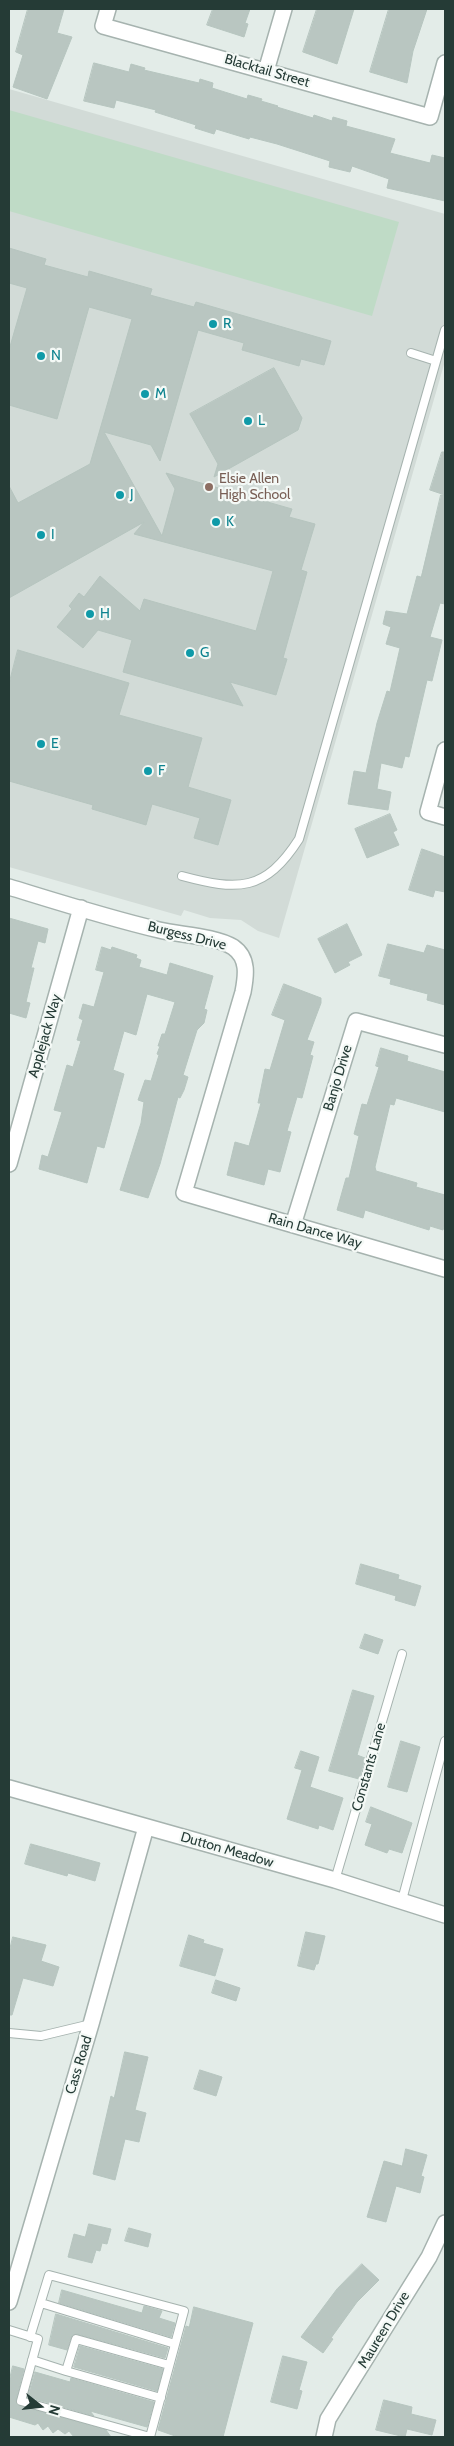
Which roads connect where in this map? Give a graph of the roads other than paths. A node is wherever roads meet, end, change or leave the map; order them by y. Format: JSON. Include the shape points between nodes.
{"nodes":[{"id":1,"x":108,"y":9,"type":"edge"},
{"id":2,"x":284,"y":9,"type":"edge"},
{"id":3,"x":445,"y":63,"type":"edge"},
{"id":4,"x":266,"y":71,"type":"junction"},
{"id":5,"x":445,"y":330,"type":"edge"},
{"id":6,"x":411,"y":353,"type":"dead end"},
{"id":7,"x":436,"y":360,"type":"junction"},
{"id":8,"x":321,"y":733,"type":"dead end"},
{"id":9,"x":329,"y":735,"type":"junction"},
{"id":10,"x":445,"y":750,"type":"edge"},
{"id":11,"x":445,"y":817,"type":"edge"},
{"id":12,"x":182,"y":876,"type":"dead end"},
{"id":13,"x":9,"y":887,"type":"edge"},
{"id":14,"x":82,"y":908,"type":"junction"},
{"id":15,"x":445,"y":1045,"type":"edge"},
{"id":16,"x":9,"y":1164,"type":"edge"},
{"id":17,"x":184,"y":1193,"type":"joint"},
{"id":18,"x":293,"y":1224,"type":"junction"},
{"id":19,"x":445,"y":1269,"type":"edge"},
{"id":20,"x":402,"y":1654,"type":"dead end"},
{"id":21,"x":445,"y":1741,"type":"edge"},
{"id":22,"x":9,"y":1788,"type":"edge"},
{"id":23,"x":146,"y":1827,"type":"junction"},
{"id":24,"x":335,"y":1880,"type":"junction"},
{"id":25,"x":402,"y":1900,"type":"junction"},
{"id":26,"x":445,"y":1915,"type":"edge"},
{"id":27,"x":91,"y":2024,"type":"junction"},
{"id":28,"x":9,"y":2033,"type":"edge"},
{"id":29,"x":445,"y":2223,"type":"edge"},
{"id":30,"x":9,"y":2302,"type":"edge"},
{"id":31,"x":41,"y":2303,"type":"junction"},
{"id":32,"x":9,"y":2330,"type":"edge"},
{"id":33,"x":30,"y":2336,"type":"junction"},
{"id":34,"x":175,"y":2344,"type":"junction"},
{"id":35,"x":32,"y":2360,"type":"junction"},
{"id":36,"x":169,"y":2365,"type":"junction"},
{"id":37,"x":66,"y":2372,"type":"junction"},
{"id":38,"x":160,"y":2398,"type":"junction"},
{"id":39,"x":150,"y":2437,"type":"edge"},
{"id":40,"x":324,"y":2437,"type":"edge"}],
"edges":[{"from":1,"to":4,"type":"street","name":"Blacktail Street","via":[[103,26]]},
{"from":2,"to":4,"type":"street"},
{"from":3,"to":4,"type":"street","name":"Blacktail Street","via":[[430,117]]},
{"from":5,"to":7,"type":"lane"},
{"from":6,"to":7,"type":"lane"},
{"from":7,"to":9,"type":"lane"},
{"from":8,"to":9,"type":"lane"},
{"from":9,"to":12,"type":"lane","via":[[299,839],[272,872],[240,886]]},
{"from":10,"to":11,"type":"street","via":[[428,812]]},
{"from":13,"to":14,"type":"street","name":"Burgess Drive"},
{"from":14,"to":16,"type":"street","name":"Applejack Way"},
{"from":14,"to":17,"type":"street","name":"Burgess Drive","via":[[158,930],[222,943],[243,958],[247,974],[243,992]]},
{"from":15,"to":18,"type":"street","name":"Banjo Drive","via":[[356,1021]]},
{"from":17,"to":18,"type":"street","name":"Rain Dance Way"},
{"from":18,"to":19,"type":"street","name":"Rain Dance Way"},
{"from":20,"to":24,"type":"lane","name":"Constants Lane"},
{"from":21,"to":25,"type":"lane"},
{"from":22,"to":23,"type":"street","name":"Dutton Meadow"},
{"from":23,"to":24,"type":"street","name":"Dutton Meadow"},
{"from":23,"to":27,"type":"street","name":"Cass Road"},
{"from":24,"to":25,"type":"street","name":"Dutton Meadow"},
{"from":25,"to":26,"type":"street","name":"Dutton Meadow"},
{"from":27,"to":28,"type":"lane","via":[[41,2036]]},
{"from":27,"to":30,"type":"street","name":"Cass Road"},
{"from":29,"to":40,"type":"street","name":"Maureen Drive","via":[[429,2257],[328,2419]]},
{"from":31,"to":33,"type":"lane"},
{"from":31,"to":34,"type":"lane"},
{"from":31,"to":34,"type":"lane","via":[[50,2275],[184,2311]]},
{"from":32,"to":33,"type":"lane"},
{"from":33,"to":35,"type":"lane","via":[[38,2339]]},
{"from":34,"to":36,"type":"lane"},
{"from":35,"to":37,"type":"lane"},
{"from":35,"to":39,"type":"lane","via":[[21,2401]]},
{"from":36,"to":37,"type":"lane","via":[[76,2339]]},
{"from":36,"to":38,"type":"lane"},
{"from":37,"to":38,"type":"lane"},
{"from":38,"to":39,"type":"lane"}]}
